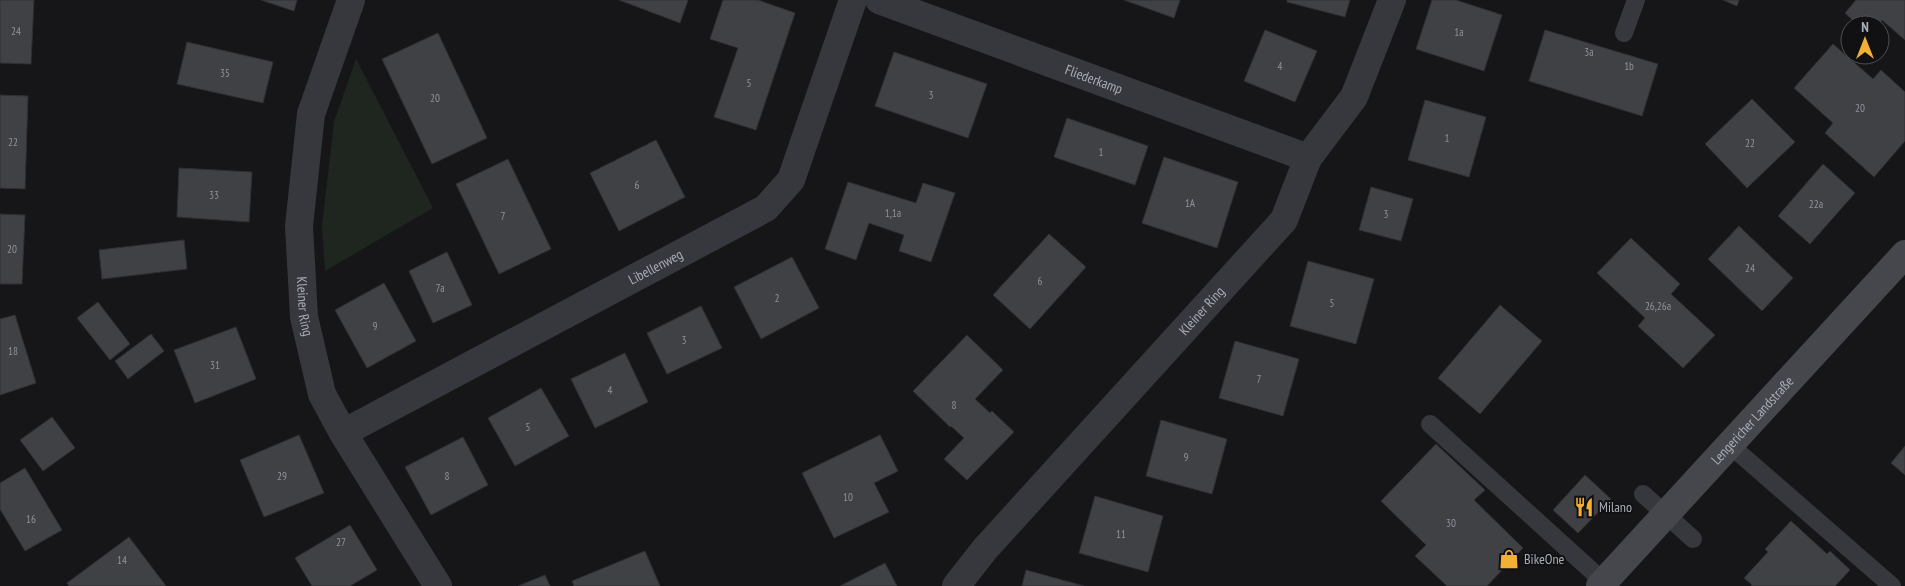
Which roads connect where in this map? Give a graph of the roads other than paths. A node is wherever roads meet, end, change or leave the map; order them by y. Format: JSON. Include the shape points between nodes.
{"nodes":[{"id":1,"x":351,"y":0,"type":"edge"},
{"id":2,"x":853,"y":0,"type":"edge"},
{"id":3,"x":879,"y":0,"type":"edge"},
{"id":4,"x":1392,"y":0,"type":"edge"},
{"id":5,"x":1636,"y":0,"type":"edge"},
{"id":6,"x":1624,"y":32,"type":"dead end"},
{"id":7,"x":1308,"y":158,"type":"junction"},
{"id":8,"x":1905,"y":254,"type":"edge"},
{"id":9,"x":1430,"y":424,"type":"dead end"},
{"id":10,"x":343,"y":433,"type":"junction"},
{"id":11,"x":1730,"y":445,"type":"junction"},
{"id":12,"x":1643,"y":494,"type":"dead end"},
{"id":13,"x":1666,"y":515,"type":"junction"},
{"id":14,"x":1693,"y":539,"type":"dead end"},
{"id":15,"x":1602,"y":584,"type":"edge"},
{"id":16,"x":438,"y":586,"type":"edge"},
{"id":17,"x":956,"y":586,"type":"edge"},
{"id":18,"x":1892,"y":586,"type":"edge"}],
"edges":[{"from":1,"to":10,"type":"street","name":"Kleiner Ring","via":[[311,114],[299,226],[304,317],[322,394]]},
{"from":2,"to":10,"type":"street","name":"Libellenweg","via":[[791,180],[766,208]]},
{"from":3,"to":7,"type":"street","name":"Fliederkamp"},
{"from":4,"to":7,"type":"street","name":"Kleiner Ring","via":[[1354,97]]},
{"from":5,"to":6,"type":"lane"},
{"from":7,"to":17,"type":"street","name":"Kleiner Ring","via":[[1284,220],[985,549]]},
{"from":8,"to":11,"type":"main road","name":"Lengericher Landstraße"},
{"from":9,"to":15,"type":"lane"},
{"from":10,"to":16,"type":"street","name":"Kleiner Ring"},
{"from":11,"to":13,"type":"main road","name":"Lengericher Landstraße"},
{"from":11,"to":18,"type":"lane"},
{"from":12,"to":13,"type":"lane"},
{"from":13,"to":14,"type":"lane"},
{"from":13,"to":15,"type":"main road","name":"Lengericher Landstraße"}]}
